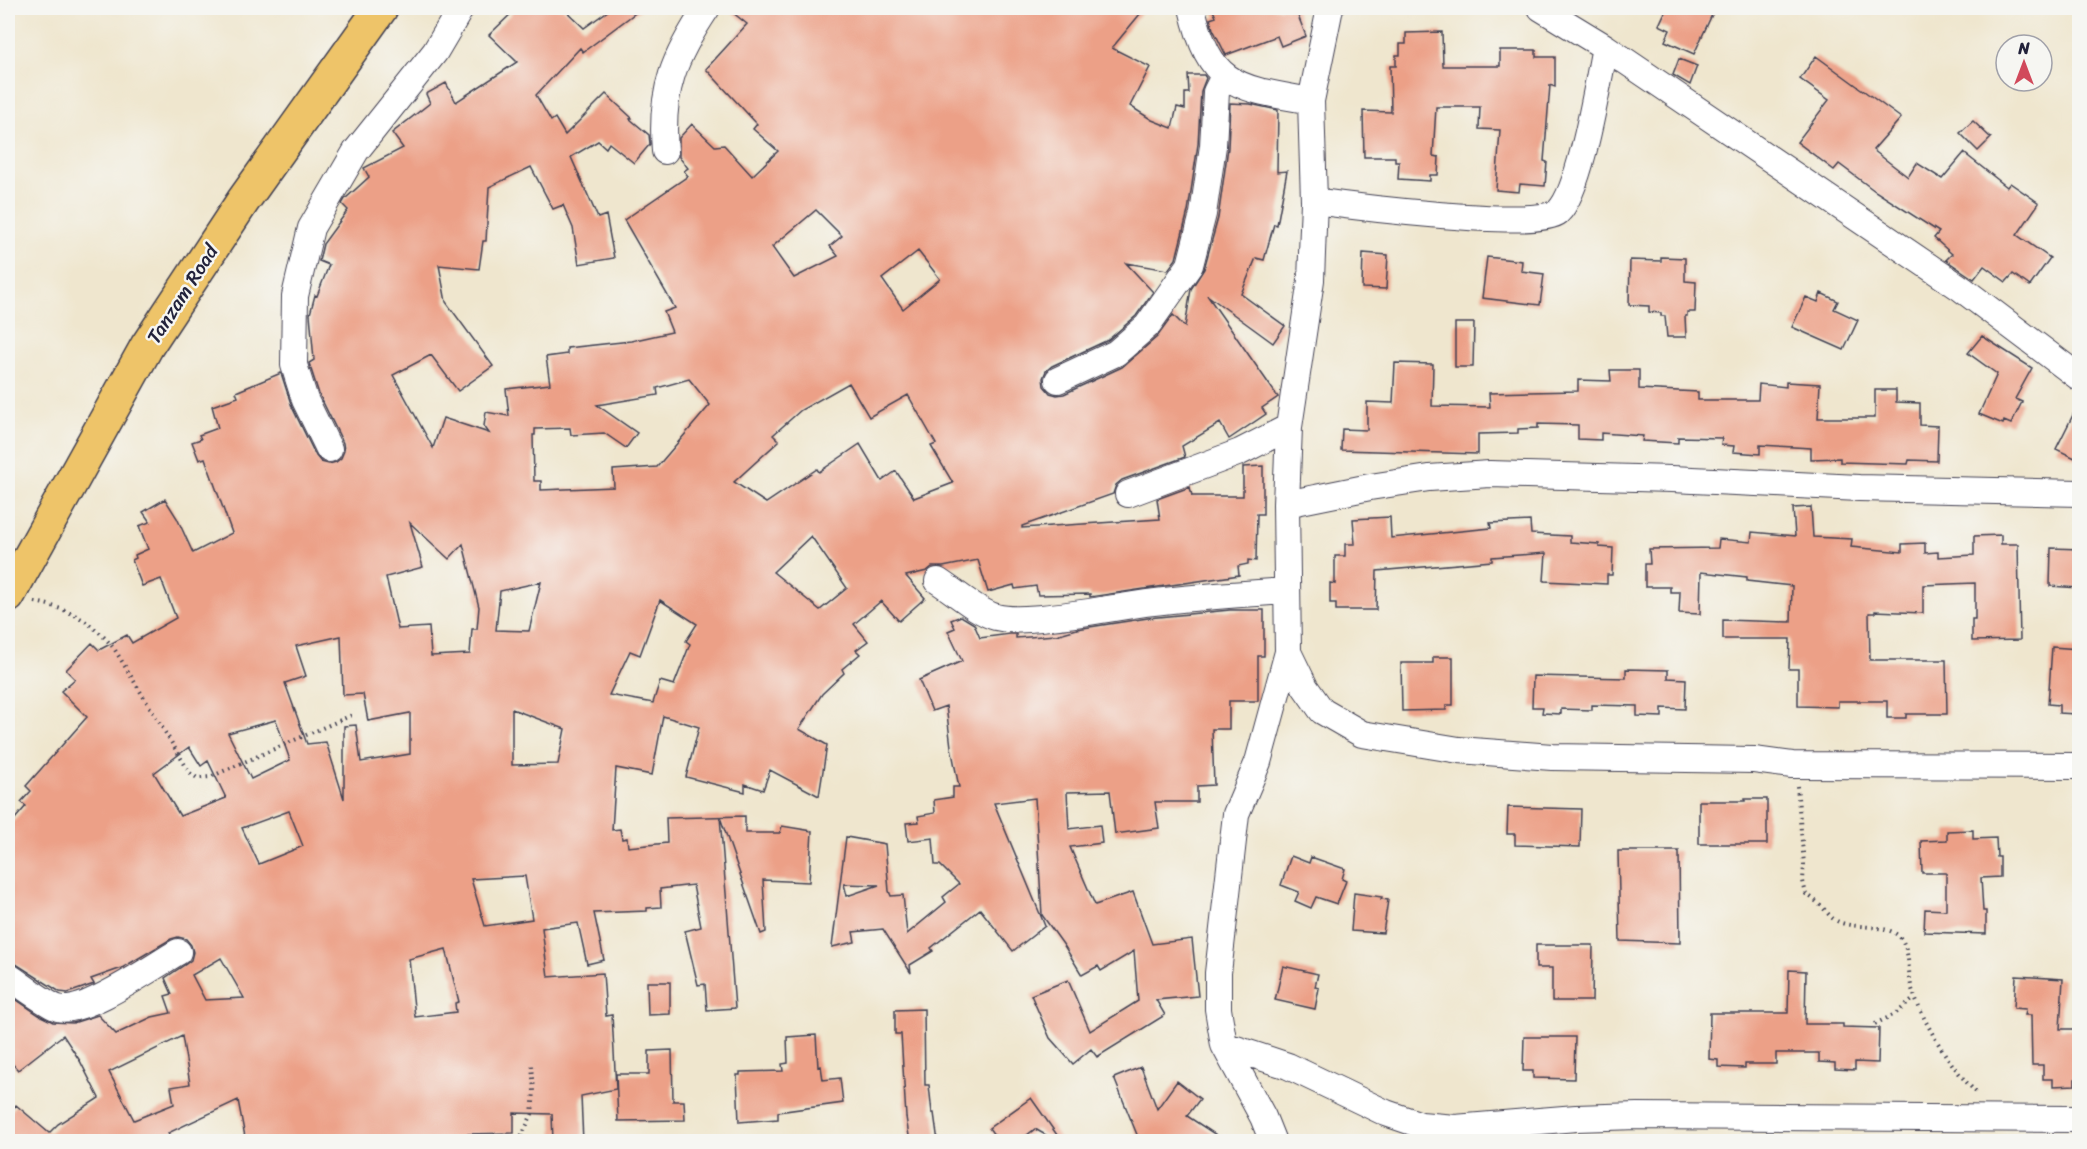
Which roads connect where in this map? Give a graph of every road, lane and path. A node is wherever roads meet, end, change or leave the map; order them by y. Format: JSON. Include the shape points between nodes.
{"nodes":[{"id":1,"x":381,"y":8,"type":"edge"},
{"id":2,"x":461,"y":8,"type":"edge"},
{"id":3,"x":707,"y":8,"type":"edge"},
{"id":4,"x":1192,"y":8,"type":"edge"},
{"id":5,"x":1330,"y":8,"type":"edge"},
{"id":6,"x":1541,"y":8,"type":"edge"},
{"id":7,"x":1605,"y":47,"type":"junction"},
{"id":8,"x":1224,"y":76,"type":"junction"},
{"id":9,"x":1311,"y":100,"type":"junction"},
{"id":10,"x":665,"y":151,"type":"dead end"},
{"id":11,"x":1314,"y":201,"type":"junction"},
{"id":12,"x":2079,"y":378,"type":"edge"},
{"id":13,"x":1058,"y":380,"type":"dead end"},
{"id":14,"x":1289,"y":427,"type":"junction"},
{"id":15,"x":329,"y":449,"type":"dead end"},
{"id":16,"x":2079,"y":493,"type":"edge"},
{"id":17,"x":1128,"y":494,"type":"dead end"},
{"id":18,"x":1286,"y":504,"type":"junction"},
{"id":19,"x":938,"y":581,"type":"dead end"},
{"id":20,"x":1287,"y":591,"type":"junction"},
{"id":21,"x":17,"y":599,"type":"edge"},
{"id":22,"x":1288,"y":652,"type":"junction"},
{"id":23,"x":352,"y":716,"type":"dead end"},
{"id":24,"x":1792,"y":765,"type":"junction"},
{"id":25,"x":2079,"y":766,"type":"edge"},
{"id":26,"x":178,"y":952,"type":"dead end"},
{"id":27,"x":8,"y":976,"type":"edge"},
{"id":28,"x":1916,"y":998,"type":"junction"},
{"id":29,"x":1875,"y":1024,"type":"dead end"},
{"id":30,"x":1224,"y":1045,"type":"junction"},
{"id":31,"x":532,"y":1065,"type":"dead end"},
{"id":32,"x":2079,"y":1119,"type":"edge"},
{"id":33,"x":2006,"y":1120,"type":"junction"},
{"id":34,"x":519,"y":1142,"type":"edge"},
{"id":35,"x":1273,"y":1142,"type":"edge"}],
"edges":[{"from":1,"to":21,"type":"highway","name":"Tanzam Road","via":[[243,201],[147,346]]},
{"from":2,"to":15,"type":"street","via":[[435,52],[357,151],[311,228],[295,296],[294,365],[305,400]]},
{"from":3,"to":10,"type":"street","via":[[674,64],[665,103]]},
{"from":4,"to":8,"type":"street","via":[[1214,66]]},
{"from":5,"to":9,"type":"street"},
{"from":6,"to":7,"type":"street"},
{"from":7,"to":11,"type":"street","via":[[1577,175],[1569,199],[1557,214],[1510,219]]},
{"from":7,"to":12,"type":"street","via":[[1962,289]]},
{"from":8,"to":9,"type":"street","via":[[1264,92]]},
{"from":8,"to":13,"type":"street","via":[[1216,92],[1203,214],[1190,265],[1147,326],[1116,352]]},
{"from":9,"to":11,"type":"street"},
{"from":11,"to":14,"type":"street","via":[[1311,280]]},
{"from":14,"to":17,"type":"street","via":[[1240,452]]},
{"from":14,"to":18,"type":"street"},
{"from":16,"to":18,"type":"street","via":[[1490,474],[1429,478]]},
{"from":18,"to":20,"type":"street"},
{"from":19,"to":20,"type":"street","via":[[995,617],[1019,619]]},
{"from":20,"to":22,"type":"street"},
{"from":21,"to":23,"type":"path","via":[[68,611],[103,634],[190,773],[197,778],[210,777]]},
{"from":22,"to":24,"type":"street","via":[[1322,711],[1362,734],[1460,750],[1552,757],[1754,760]]},
{"from":22,"to":30,"type":"street","via":[[1257,762],[1236,814],[1218,973]]},
{"from":24,"to":25,"type":"street"},
{"from":24,"to":28,"type":"path","via":[[1800,797],[1806,894],[1837,922],[1883,929],[1901,938]]},
{"from":26,"to":27,"type":"street","via":[[105,996],[75,1007],[59,1009]]},
{"from":28,"to":29,"type":"path"},
{"from":28,"to":33,"type":"path","via":[[1942,1050],[1966,1083]]},
{"from":30,"to":33,"type":"street","via":[[1288,1066],[1386,1113],[1421,1125],[1455,1128],[1637,1116]]},
{"from":30,"to":35,"type":"street"},
{"from":31,"to":34,"type":"path","via":[[532,1114]]},
{"from":32,"to":33,"type":"street"}]}
